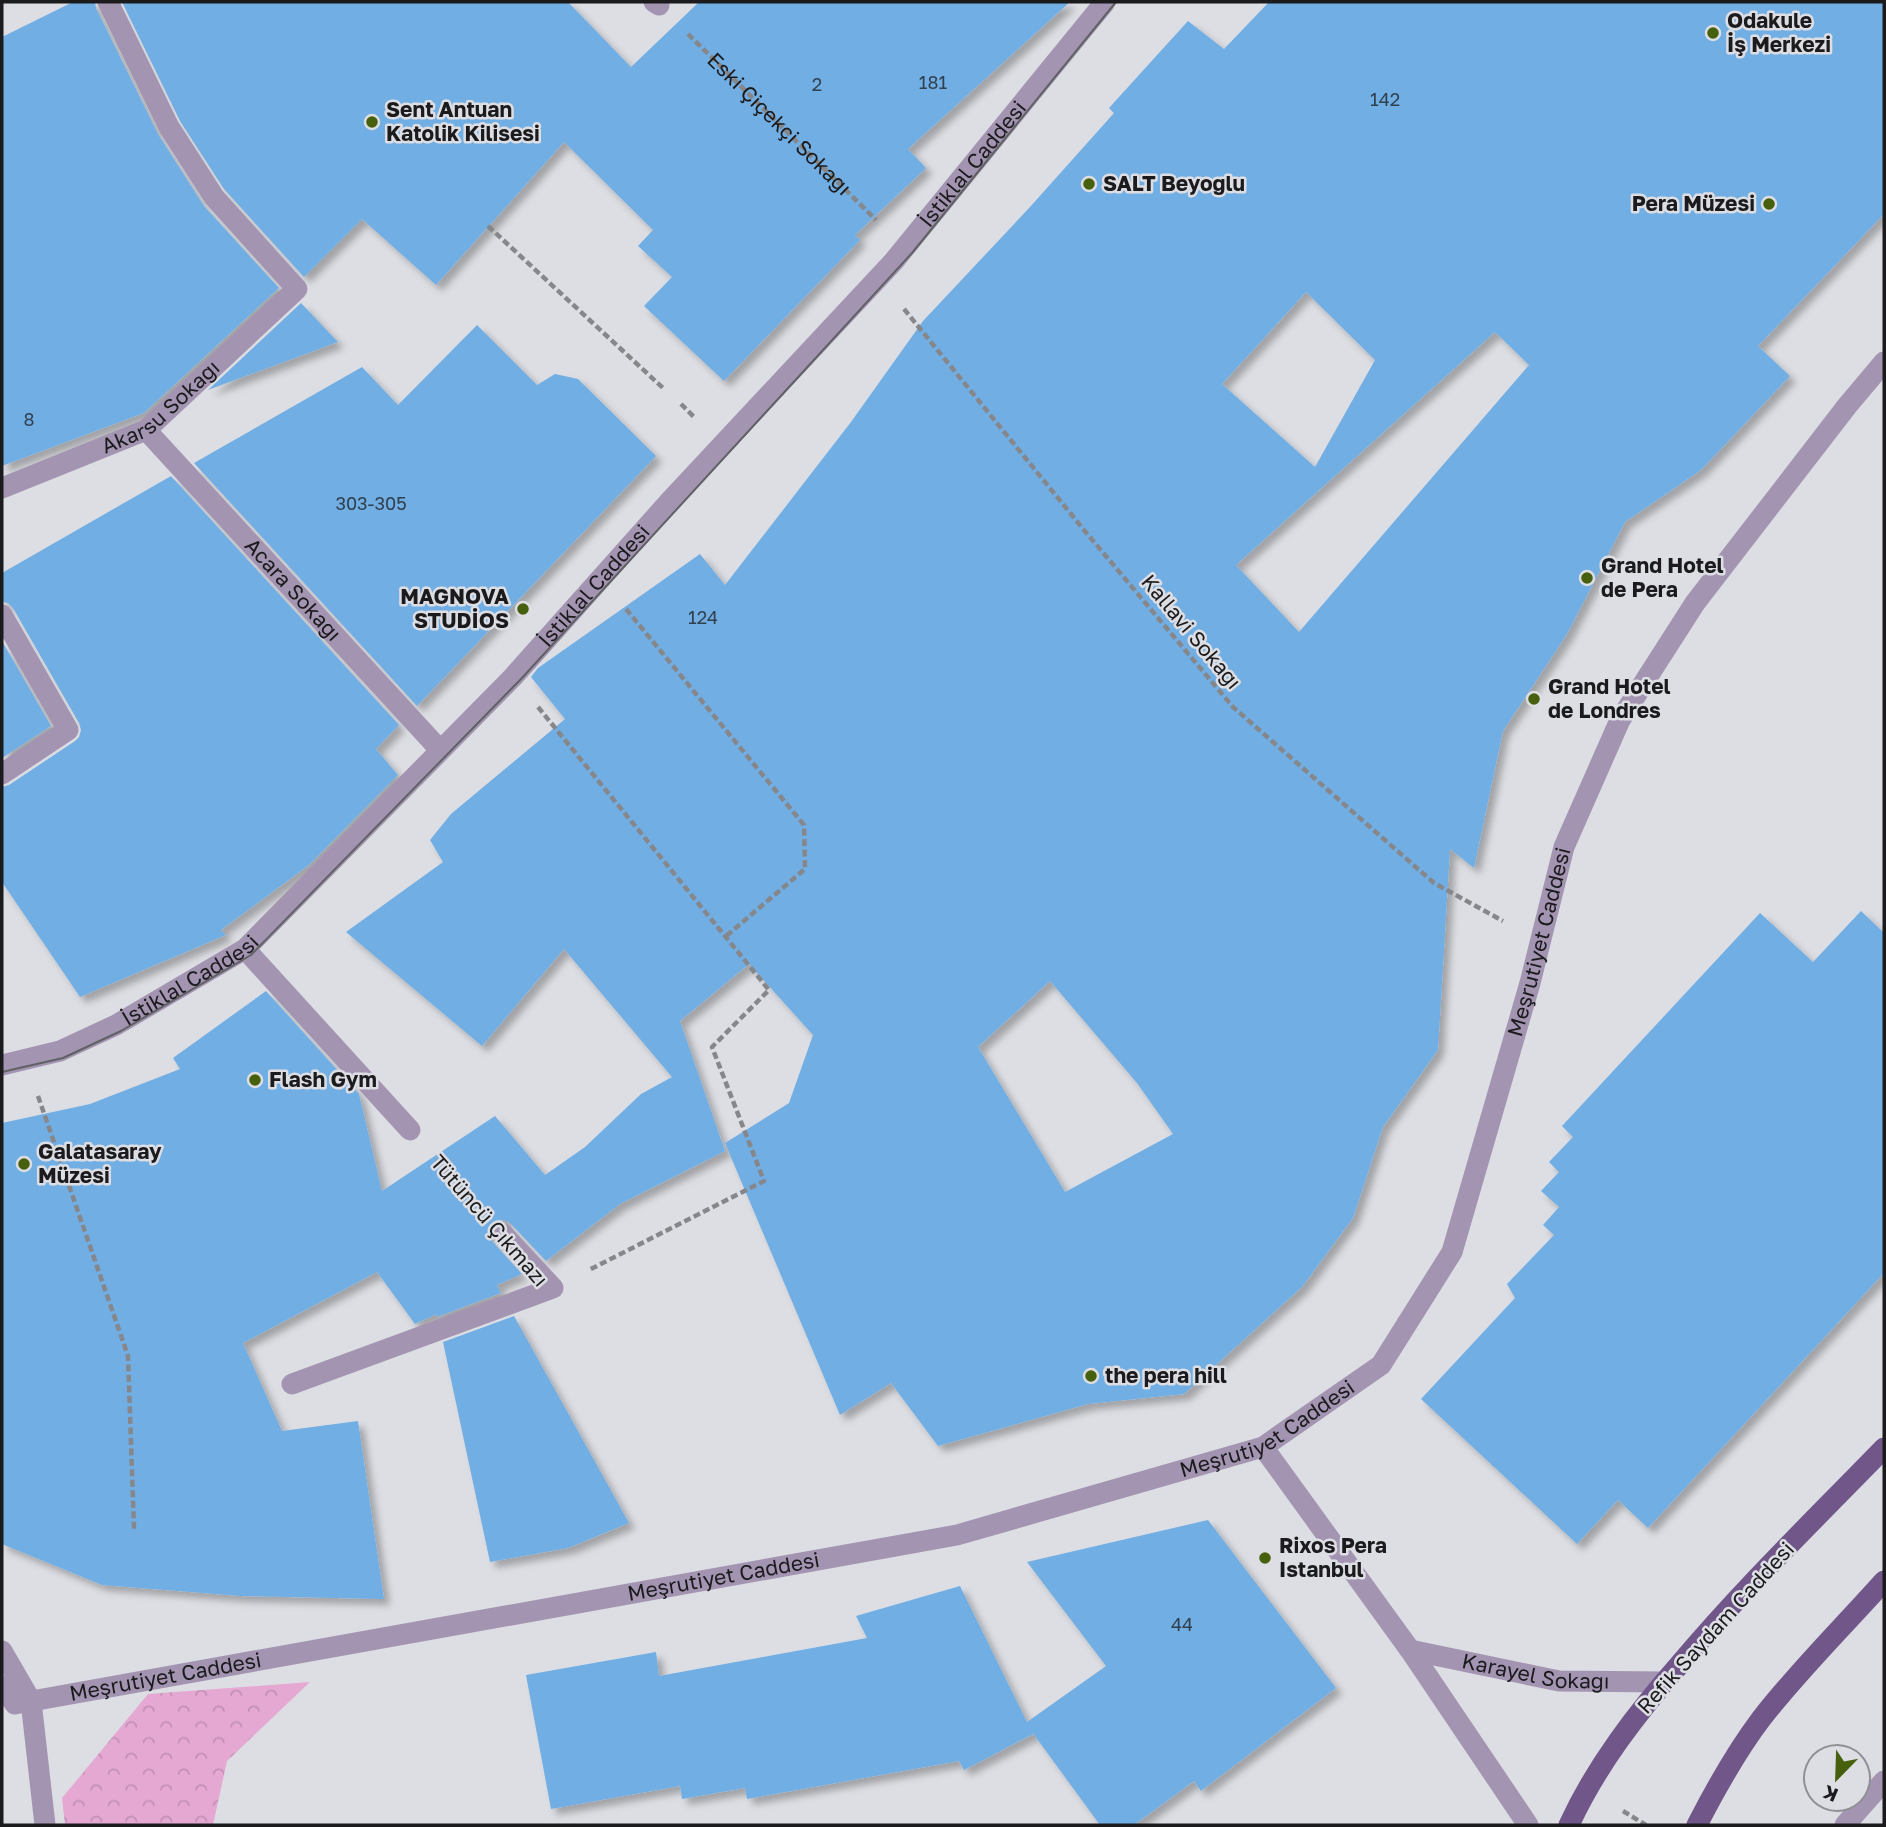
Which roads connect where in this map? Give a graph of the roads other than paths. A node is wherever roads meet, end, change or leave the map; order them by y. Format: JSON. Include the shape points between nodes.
{"nodes":[{"id":1,"x":108,"y":2,"type":"edge"},
{"id":2,"x":1105,"y":2,"type":"edge"},
{"id":3,"x":1884,"y":362,"type":"edge"},
{"id":4,"x":146,"y":429,"type":"junction"},
{"id":5,"x":2,"y":488,"type":"edge"},
{"id":6,"x":2,"y":615,"type":"edge"},
{"id":7,"x":440,"y":750,"type":"junction"},
{"id":8,"x":2,"y":774,"type":"edge"},
{"id":9,"x":245,"y":949,"type":"junction"},
{"id":10,"x":2,"y":1065,"type":"edge"},
{"id":11,"x":410,"y":1130,"type":"road end"},
{"id":12,"x":502,"y":1233,"type":"road end"},
{"id":13,"x":292,"y":1384,"type":"dead end"},
{"id":14,"x":1263,"y":1447,"type":"junction"},
{"id":15,"x":1884,"y":1448,"type":"edge"},
{"id":16,"x":1884,"y":1581,"type":"edge"},
{"id":17,"x":1409,"y":1650,"type":"junction"},
{"id":18,"x":2,"y":1651,"type":"edge"},
{"id":19,"x":1664,"y":1682,"type":"junction"},
{"id":20,"x":2,"y":1686,"type":"edge"},
{"id":21,"x":31,"y":1701,"type":"junction"},
{"id":22,"x":1884,"y":1781,"type":"edge"},
{"id":23,"x":45,"y":1825,"type":"edge"},
{"id":24,"x":1528,"y":1825,"type":"edge"},
{"id":25,"x":1569,"y":1825,"type":"edge"},
{"id":26,"x":1697,"y":1825,"type":"edge"},
{"id":27,"x":1845,"y":1825,"type":"edge"}],
"edges":[{"from":1,"to":4,"type":"street","name":"Akarsu Sokağı","via":[[169,127],[214,197],[297,289]]},
{"from":2,"to":7,"type":"street","name":"İstiklal Caddesi","via":[[904,248],[513,677]]},
{"from":3,"to":14,"type":"street","name":"Meşrutiyet Caddesi","via":[[1695,603],[1620,720],[1564,847],[1452,1252],[1381,1364]]},
{"from":4,"to":5,"type":"street","name":"Akarsu Sokağı"},
{"from":4,"to":7,"type":"street","name":"Acara Sokağı"},
{"from":6,"to":8,"type":"street","via":[[68,730]]},
{"from":7,"to":9,"type":"street","name":"İstiklal Caddesi"},
{"from":9,"to":10,"type":"street","name":"İstiklal Caddesi","via":[[116,1025],[60,1051]]},
{"from":9,"to":11,"type":"street"},
{"from":12,"to":13,"type":"street","name":"Tütüncü Çıkmazı","via":[[553,1288]]},
{"from":14,"to":17,"type":"street","name":"Karayel Sokağı"},
{"from":14,"to":21,"type":"street","name":"Meşrutiyet Caddesi","via":[[957,1535]]},
{"from":15,"to":19,"type":"main road","name":"Refik Saydam Caddesi","via":[[1719,1617]]},
{"from":16,"to":26,"type":"main road","via":[[1762,1718]]},
{"from":17,"to":19,"type":"street","name":"Karayel Sokağı","via":[[1559,1681]]},
{"from":17,"to":24,"type":"street","name":"Karayel Sokağı"},
{"from":18,"to":21,"type":"street"},
{"from":19,"to":25,"type":"main road","name":"Refik Saydam Caddesi","via":[[1614,1747]]},
{"from":20,"to":21,"type":"street","via":[[15,1704]]},
{"from":21,"to":23,"type":"street"},
{"from":22,"to":27,"type":"street"}]}
